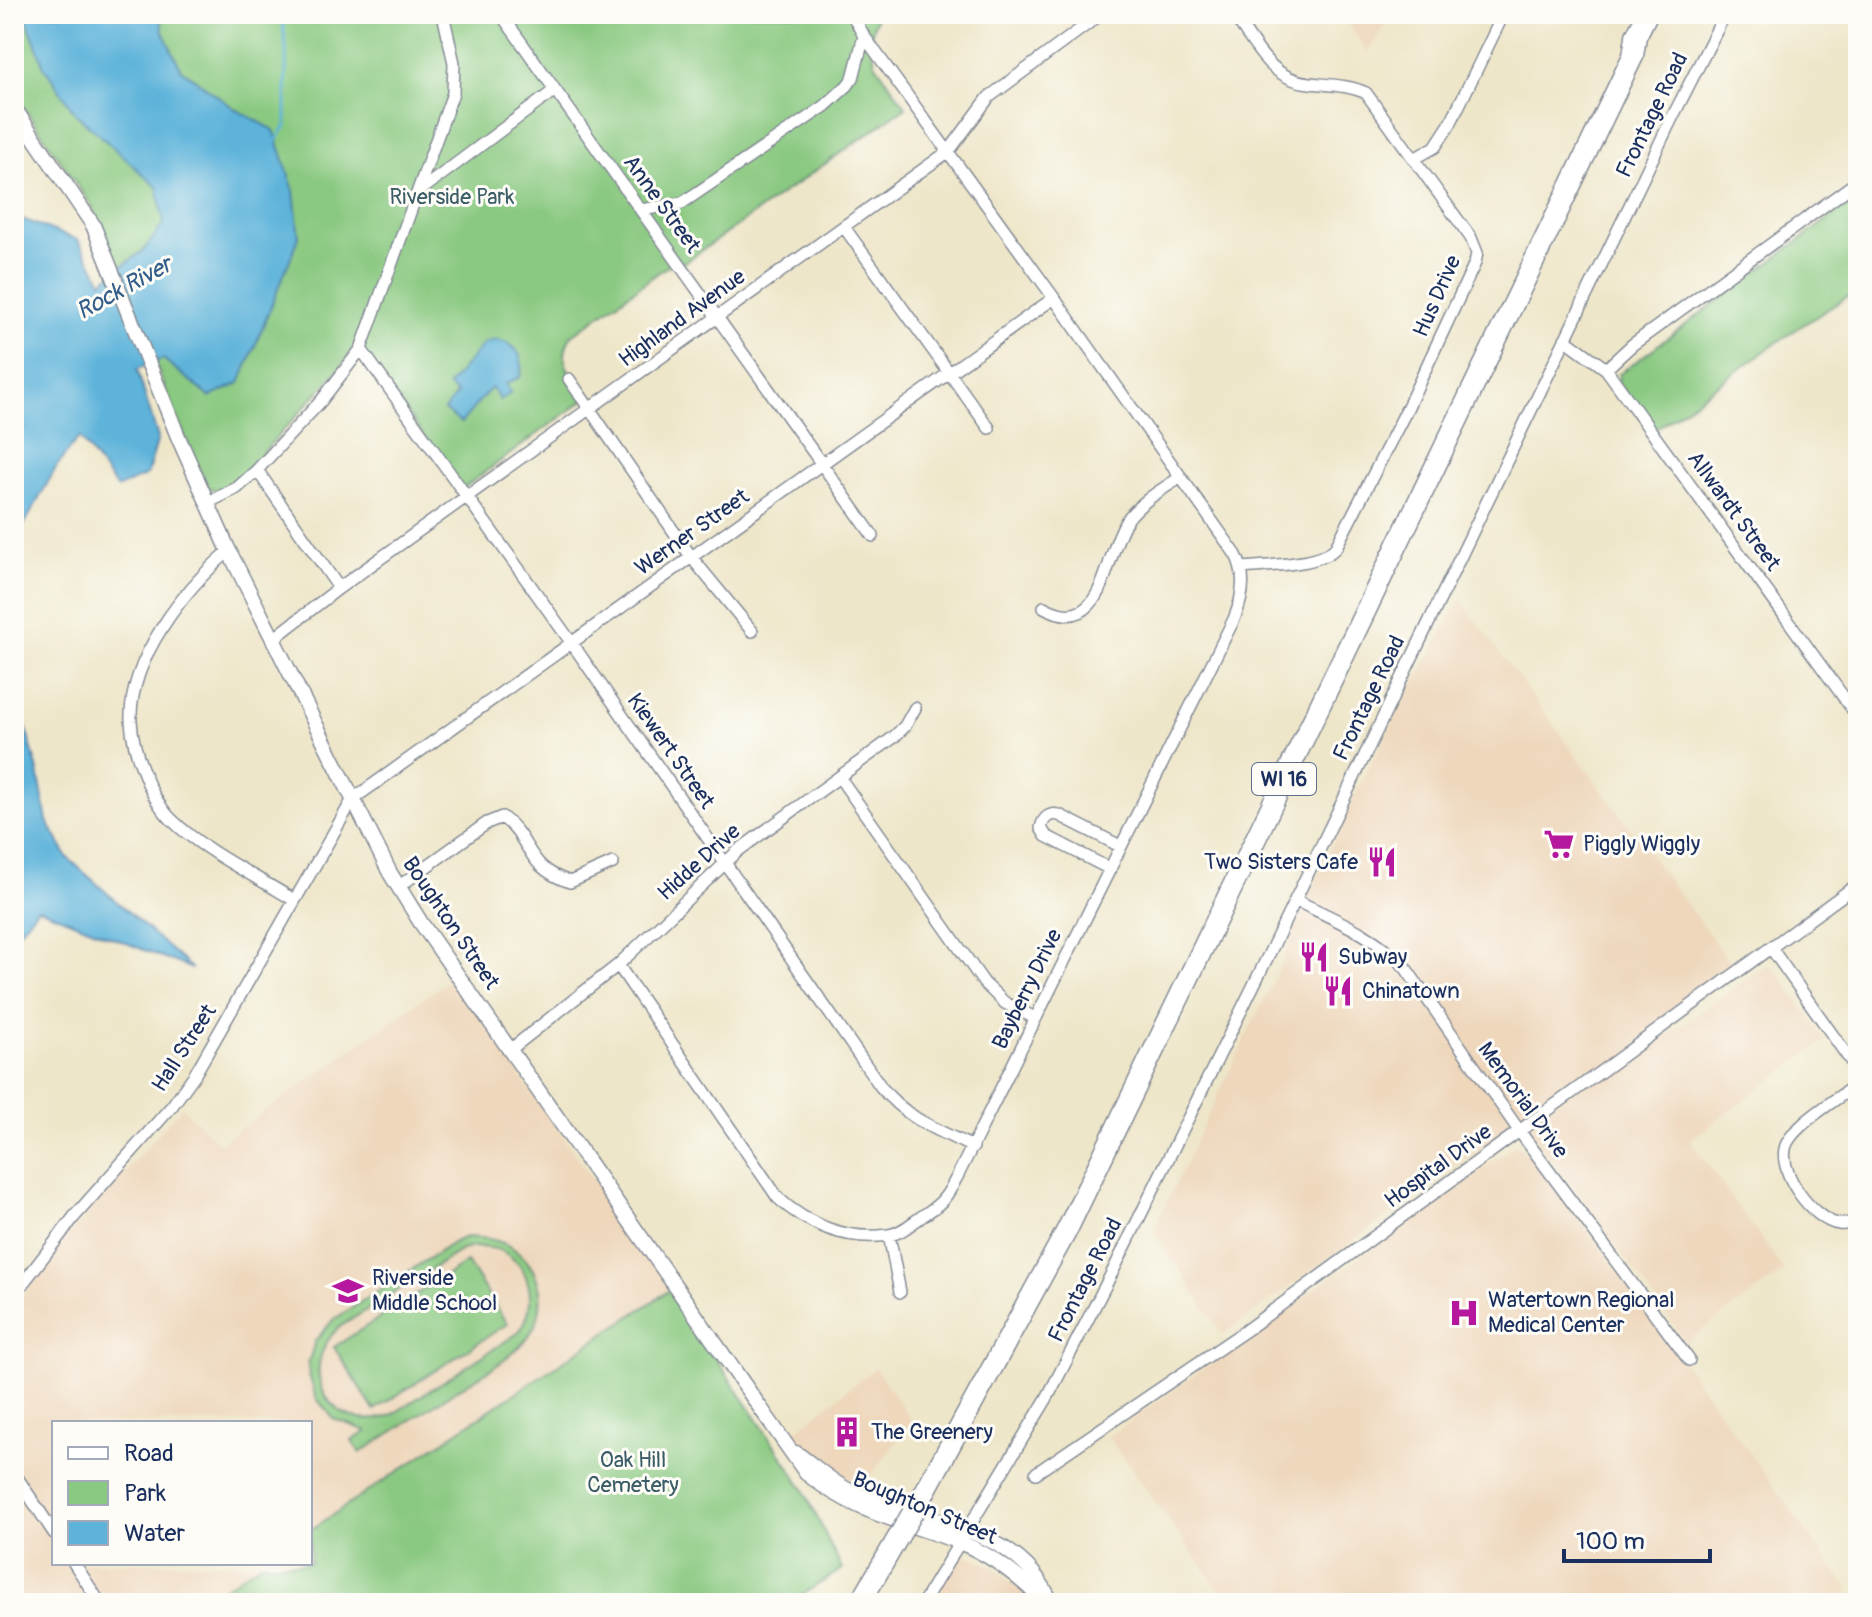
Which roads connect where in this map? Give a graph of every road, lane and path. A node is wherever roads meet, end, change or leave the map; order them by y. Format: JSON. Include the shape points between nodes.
{"nodes":[{"id":1,"x":443,"y":14,"type":"edge"},
{"id":2,"x":501,"y":14,"type":"edge"},
{"id":3,"x":852,"y":14,"type":"edge"},
{"id":4,"x":1101,"y":14,"type":"edge"},
{"id":5,"x":1233,"y":14,"type":"edge"},
{"id":6,"x":1647,"y":14,"type":"edge"},
{"id":7,"x":1662,"y":14,"type":"edge"},
{"id":8,"x":1725,"y":14,"type":"edge"},
{"id":9,"x":1501,"y":19,"type":"dead end"},
{"id":10,"x":864,"y":36,"type":"junction"},
{"id":11,"x":1633,"y":56,"type":"junction"},
{"id":12,"x":555,"y":90,"type":"junction"},
{"id":13,"x":14,"y":108,"type":"edge"},
{"id":14,"x":949,"y":151,"type":"junction"},
{"id":15,"x":1414,"y":159,"type":"junction"},
{"id":16,"x":428,"y":179,"type":"junction"},
{"id":17,"x":1858,"y":181,"type":"edge"},
{"id":18,"x":641,"y":210,"type":"junction"},
{"id":19,"x":844,"y":227,"type":"junction"},
{"id":20,"x":1054,"y":298,"type":"junction"},
{"id":21,"x":718,"y":316,"type":"junction"},
{"id":22,"x":1565,"y":339,"type":"junction"},
{"id":23,"x":361,"y":349,"type":"junction"},
{"id":24,"x":1606,"y":369,"type":"junction"},
{"id":25,"x":949,"y":375,"type":"junction"},
{"id":26,"x":569,"y":379,"type":"dead end"},
{"id":27,"x":589,"y":410,"type":"junction"},
{"id":28,"x":989,"y":428,"type":"dead end"},
{"id":29,"x":823,"y":464,"type":"junction"},
{"id":30,"x":257,"y":470,"type":"junction"},
{"id":31,"x":1181,"y":477,"type":"junction"},
{"id":32,"x":465,"y":497,"type":"junction"},
{"id":33,"x":207,"y":503,"type":"junction"},
{"id":34,"x":873,"y":536,"type":"dead end"},
{"id":35,"x":229,"y":551,"type":"junction"},
{"id":36,"x":692,"y":558,"type":"junction"},
{"id":37,"x":1242,"y":568,"type":"junction"},
{"id":38,"x":339,"y":588,"type":"junction"},
{"id":39,"x":1044,"y":607,"type":"dead end"},
{"id":40,"x":752,"y":631,"type":"dead end"},
{"id":41,"x":272,"y":640,"type":"junction"},
{"id":42,"x":571,"y":642,"type":"junction"},
{"id":43,"x":915,"y":708,"type":"dead end"},
{"id":44,"x":1858,"y":717,"type":"edge"},
{"id":45,"x":840,"y":778,"type":"junction"},
{"id":46,"x":353,"y":799,"type":"junction"},
{"id":47,"x":1120,"y":846,"type":"junction"},
{"id":48,"x":724,"y":862,"type":"junction"},
{"id":49,"x":613,"y":863,"type":"dead end"},
{"id":50,"x":1108,"y":868,"type":"junction"},
{"id":51,"x":1858,"y":884,"type":"edge"},
{"id":52,"x":398,"y":887,"type":"junction"},
{"id":53,"x":294,"y":900,"type":"junction"},
{"id":54,"x":1295,"y":900,"type":"junction"},
{"id":55,"x":1771,"y":948,"type":"junction"},
{"id":56,"x":618,"y":965,"type":"junction"},
{"id":57,"x":1035,"y":1018,"type":"junction"},
{"id":58,"x":511,"y":1049,"type":"junction"},
{"id":59,"x":1858,"y":1071,"type":"edge"},
{"id":60,"x":1858,"y":1083,"type":"edge"},
{"id":61,"x":1520,"y":1132,"type":"junction"},
{"id":62,"x":973,"y":1147,"type":"junction"},
{"id":63,"x":1858,"y":1222,"type":"edge"},
{"id":64,"x":889,"y":1235,"type":"junction"},
{"id":65,"x":900,"y":1292,"type":"dead end"},
{"id":66,"x":14,"y":1295,"type":"edge"},
{"id":67,"x":1689,"y":1360,"type":"dead end"},
{"id":68,"x":14,"y":1473,"type":"edge"},
{"id":69,"x":1036,"y":1473,"type":"dead end"},
{"id":70,"x":52,"y":1530,"type":"edge"},
{"id":71,"x":964,"y":1536,"type":"junction"},
{"id":72,"x":75,"y":1565,"type":"edge"},
{"id":73,"x":100,"y":1603,"type":"edge"},
{"id":74,"x":860,"y":1603,"type":"edge"},
{"id":75,"x":923,"y":1603,"type":"edge"},
{"id":76,"x":1048,"y":1603,"type":"edge"}],
"edges":[{"from":1,"to":16,"type":"street","via":[[454,84]]},
{"from":2,"to":12,"type":"street","name":"Anne Street"},
{"from":3,"to":10,"type":"street"},
{"from":4,"to":14,"type":"street","name":"Highland Avenue","via":[[989,97]]},
{"from":5,"to":15,"type":"street","name":"Hus Drive","via":[[1278,74],[1366,93]]},
{"from":6,"to":11,"type":"highway","number":"WI 16"},
{"from":7,"to":11,"type":"highway","number":"WI 16"},
{"from":8,"to":22,"type":"street","name":"Frontage Road"},
{"from":9,"to":15,"type":"street","via":[[1450,124],[1435,147]]},
{"from":10,"to":14,"type":"street"},
{"from":10,"to":18,"type":"street","via":[[853,78],[825,106],[682,203]]},
{"from":11,"to":74,"type":"highway","number":"WI 16","bridge":true,"via":[[1067,1230]]},
{"from":12,"to":16,"type":"street"},
{"from":12,"to":18,"type":"street","name":"Anne Street"},
{"from":13,"to":33,"type":"street","name":"Boughton Street","via":[[93,225]]},
{"from":14,"to":19,"type":"street","name":"Highland Avenue"},
{"from":14,"to":20,"type":"street"},
{"from":15,"to":37,"type":"street","name":"Hus Drive","via":[[1471,238],[1475,263],[1336,547],[1315,559]]},
{"from":16,"to":23,"type":"street"},
{"from":17,"to":24,"type":"street"},
{"from":18,"to":21,"type":"street","name":"Anne Street"},
{"from":19,"to":21,"type":"street","name":"Highland Avenue"},
{"from":19,"to":25,"type":"street"},
{"from":20,"to":25,"type":"street","name":"Werner Street"},
{"from":20,"to":31,"type":"street"},
{"from":21,"to":27,"type":"street","name":"Highland Avenue"},
{"from":21,"to":29,"type":"street","name":"Anne Street"},
{"from":22,"to":24,"type":"street","name":"Allwardt Street"},
{"from":22,"to":54,"type":"street","name":"Frontage Road"},
{"from":23,"to":30,"type":"street"},
{"from":23,"to":32,"type":"street","name":"Kiewert Street"},
{"from":24,"to":44,"type":"street","name":"Allwardt Street"},
{"from":25,"to":28,"type":"street"},
{"from":25,"to":29,"type":"street","name":"Werner Street"},
{"from":26,"to":27,"type":"street"},
{"from":27,"to":32,"type":"street","name":"Highland Avenue"},
{"from":27,"to":36,"type":"street"},
{"from":29,"to":34,"type":"street","name":"Anne Street"},
{"from":29,"to":36,"type":"street","name":"Werner Street"},
{"from":30,"to":33,"type":"street","via":[[237,488]]},
{"from":30,"to":38,"type":"street"},
{"from":31,"to":37,"type":"street"},
{"from":31,"to":39,"type":"street","via":[[1128,519],[1099,593],[1089,605],[1063,617]]},
{"from":32,"to":38,"type":"street","name":"Highland Avenue"},
{"from":32,"to":42,"type":"street","name":"Kiewert Street"},
{"from":33,"to":35,"type":"street","name":"Boughton Street"},
{"from":35,"to":41,"type":"street","name":"Boughton Street"},
{"from":35,"to":53,"type":"street","via":[[206,571],[153,641],[132,706],[134,742],[148,785],[174,822]]},
{"from":36,"to":40,"type":"street"},
{"from":36,"to":42,"type":"street","name":"Werner Street"},
{"from":37,"to":47,"type":"street","name":"Bayberry Drive","via":[[1242,597],[1234,619]]},
{"from":38,"to":41,"type":"street","name":"Highland Avenue"},
{"from":41,"to":46,"type":"street","name":"Boughton Street"},
{"from":42,"to":46,"type":"street","name":"Werner Street"},
{"from":42,"to":48,"type":"street","name":"Kiewert Street"},
{"from":43,"to":45,"type":"street","name":"Hidde Drive","via":[[894,737]]},
{"from":45,"to":48,"type":"street","name":"Hidde Drive"},
{"from":45,"to":57,"type":"street","via":[[984,983],[1005,1003]]},
{"from":46,"to":52,"type":"street","name":"Boughton Street"},
{"from":46,"to":53,"type":"street","name":"Hall Street"},
{"from":47,"to":50,"type":"street","name":"Bayberry Drive"},
{"from":47,"to":50,"type":"street","via":[[1059,815],[1044,819],[1041,828],[1046,836]]},
{"from":48,"to":56,"type":"street","name":"Hidde Drive"},
{"from":48,"to":62,"type":"street","name":"Kiewert Street","via":[[893,1102]]},
{"from":49,"to":52,"type":"street","via":[[570,882],[550,876],[502,817]]},
{"from":50,"to":57,"type":"street","name":"Bayberry Drive"},
{"from":51,"to":55,"type":"street","name":"Hospital Drive"},
{"from":52,"to":58,"type":"street","name":"Boughton Street"},
{"from":53,"to":66,"type":"street","name":"Hall Street","via":[[189,1084]]},
{"from":54,"to":61,"type":"street","name":"Memorial Drive","via":[[1390,951]]},
{"from":54,"to":71,"type":"street","name":"Frontage Road","via":[[1108,1282],[1047,1398]]},
{"from":55,"to":59,"type":"street"},
{"from":55,"to":61,"type":"street","name":"Hospital Drive"},
{"from":56,"to":58,"type":"street","name":"Hidde Drive"},
{"from":56,"to":64,"type":"street","via":[[778,1198],[820,1226],[859,1236]]},
{"from":57,"to":62,"type":"street","name":"Bayberry Drive"},
{"from":58,"to":71,"type":"street","name":"Boughton Street","via":[[806,1473],[877,1516]]},
{"from":60,"to":63,"type":"street","via":[[1795,1132],[1785,1147],[1789,1177],[1808,1204],[1839,1224]]},
{"from":61,"to":67,"type":"street","name":"Memorial Drive"},
{"from":61,"to":69,"type":"street","name":"Hospital Drive","via":[[1245,1331]]},
{"from":62,"to":64,"type":"street","name":"Bayberry Drive","via":[[945,1197]]},
{"from":64,"to":65,"type":"street"},
{"from":68,"to":70,"type":"street"},
{"from":71,"to":75,"type":"street","name":"Frontage Road"},
{"from":71,"to":76,"type":"street","name":"Boughton Street"},
{"from":72,"to":73,"type":"street"}]}
